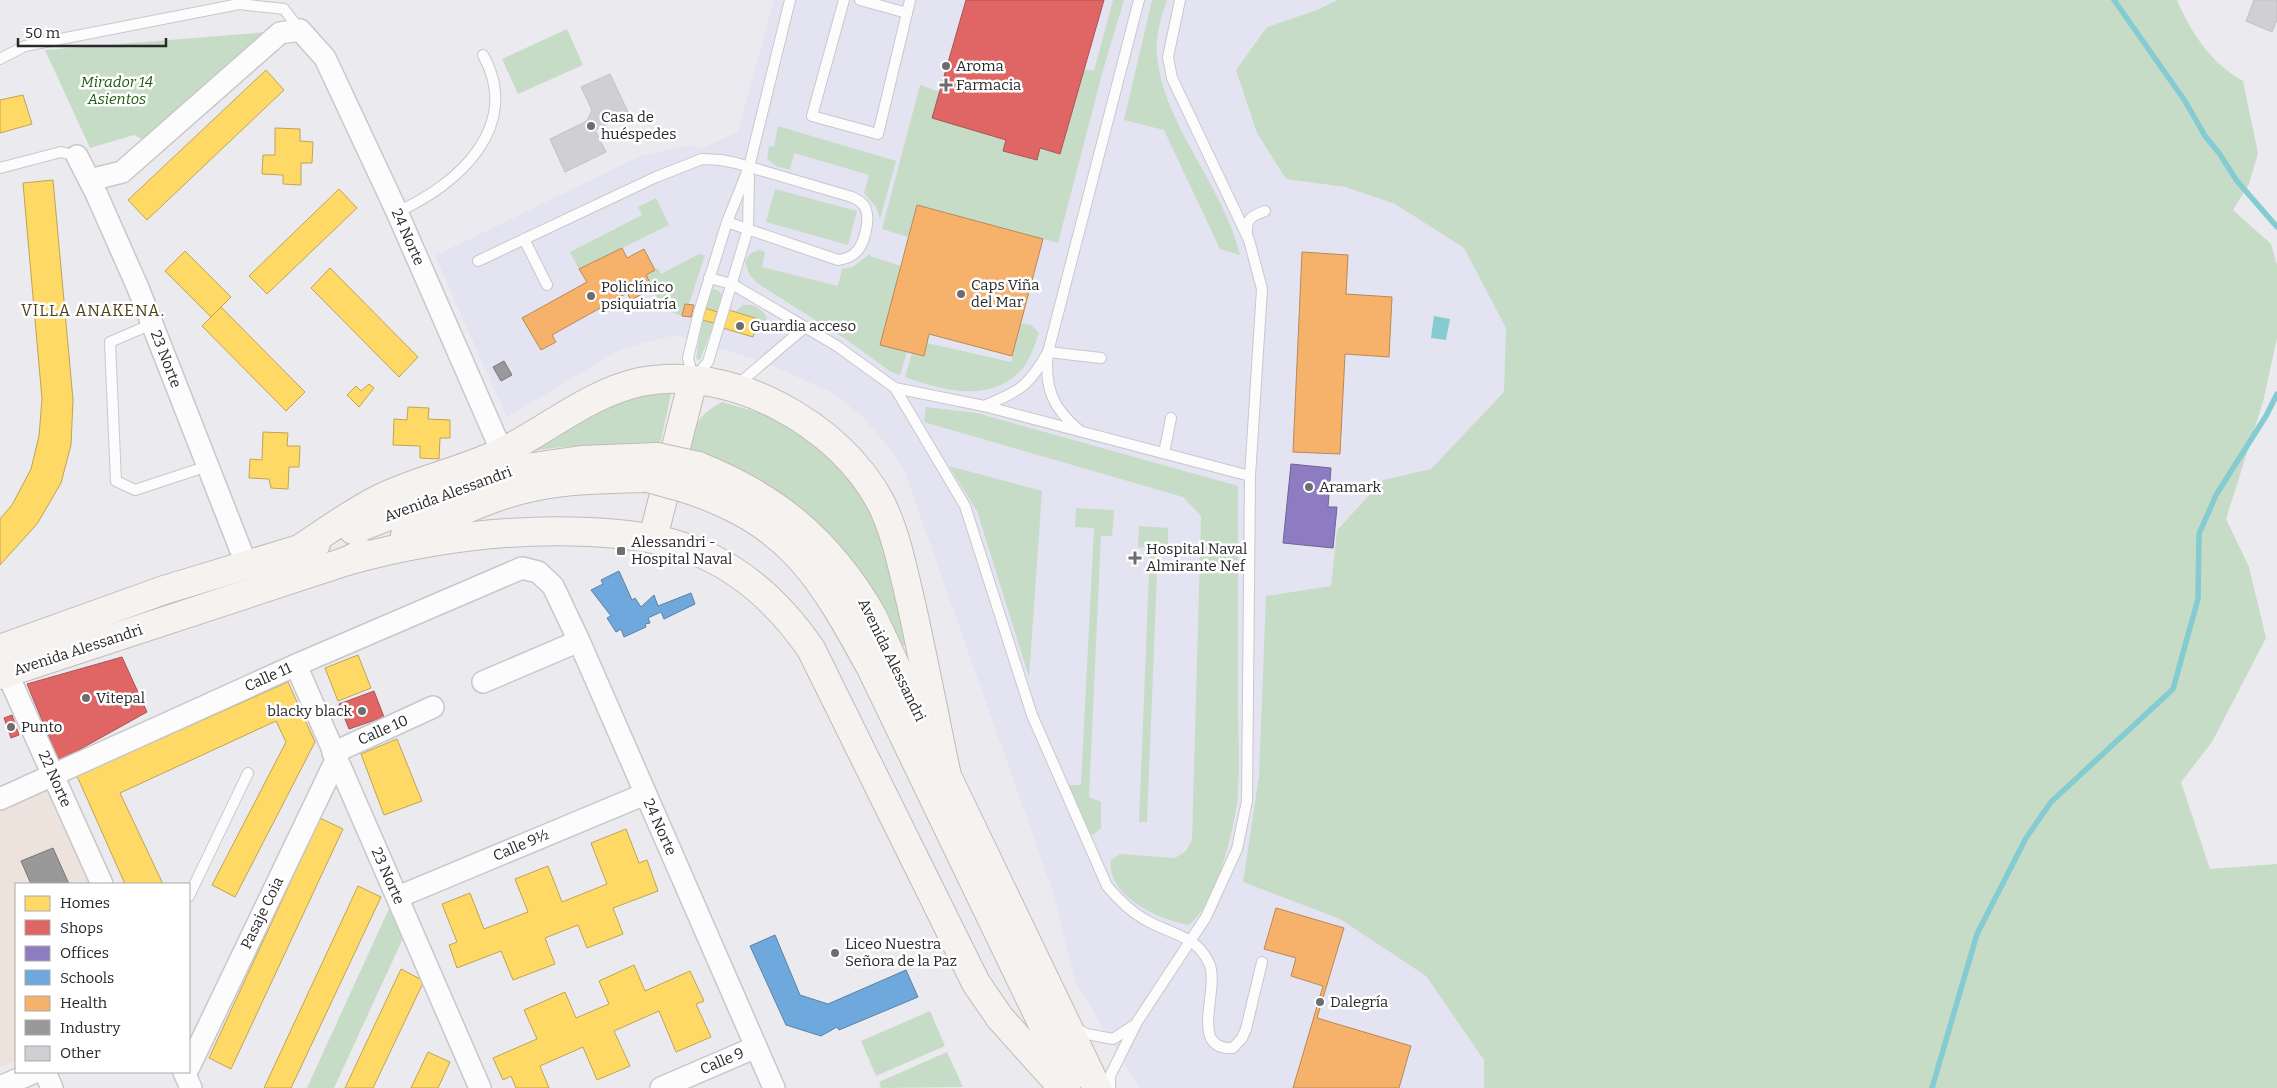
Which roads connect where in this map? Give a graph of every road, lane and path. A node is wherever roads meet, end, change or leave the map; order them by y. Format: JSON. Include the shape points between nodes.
{"nodes":[{"id":1,"x":790,"y":0,"type":"edge"},
{"id":2,"x":844,"y":0,"type":"edge"},
{"id":3,"x":860,"y":0,"type":"edge"},
{"id":4,"x":910,"y":0,"type":"edge"},
{"id":5,"x":1139,"y":0,"type":"edge"},
{"id":6,"x":1180,"y":0,"type":"edge"},
{"id":7,"x":907,"y":13,"type":"junction"},
{"id":8,"x":300,"y":30,"type":"junction"},
{"id":9,"x":483,"y":55,"type":"dead end"},
{"id":10,"x":0,"y":59,"type":"edge"},
{"id":11,"x":77,"y":156,"type":"joint"},
{"id":12,"x":749,"y":167,"type":"junction"},
{"id":13,"x":0,"y":168,"type":"edge"},
{"id":14,"x":90,"y":180,"type":"junction"},
{"id":15,"x":1265,"y":210,"type":"dead end"},
{"id":16,"x":397,"y":212,"type":"junction"},
{"id":17,"x":727,"y":222,"type":"junction"},
{"id":18,"x":748,"y":229,"type":"junction"},
{"id":19,"x":1247,"y":234,"type":"junction"},
{"id":20,"x":524,"y":239,"type":"junction"},
{"id":21,"x":478,"y":261,"type":"dead end"},
{"id":22,"x":709,"y":278,"type":"junction"},
{"id":23,"x":732,"y":284,"type":"junction"},
{"id":24,"x":547,"y":285,"type":"dead end"},
{"id":25,"x":152,"y":324,"type":"junction"},
{"id":26,"x":805,"y":327,"type":"junction"},
{"id":27,"x":1048,"y":352,"type":"junction"},
{"id":28,"x":1101,"y":358,"type":"dead end"},
{"id":29,"x":693,"y":380,"type":"junction"},
{"id":30,"x":733,"y":388,"type":"junction"},
{"id":31,"x":894,"y":388,"type":"junction"},
{"id":32,"x":984,"y":406,"type":"junction"},
{"id":33,"x":1171,"y":418,"type":"dead end"},
{"id":34,"x":1083,"y":433,"type":"junction"},
{"id":35,"x":502,"y":452,"type":"junction"},
{"id":36,"x":1164,"y":452,"type":"junction"},
{"id":37,"x":208,"y":466,"type":"junction"},
{"id":38,"x":652,"y":468,"type":"junction"},
{"id":39,"x":1250,"y":476,"type":"junction"},
{"id":40,"x":691,"y":477,"type":"junction"},
{"id":41,"x":653,"y":538,"type":"junction"},
{"id":42,"x":298,"y":550,"type":"junction"},
{"id":43,"x":347,"y":561,"type":"junction"},
{"id":44,"x":247,"y":566,"type":"junction"},
{"id":45,"x":538,"y":572,"type":"joint"},
{"id":46,"x":579,"y":641,"type":"junction"},
{"id":47,"x":296,"y":665,"type":"junction"},
{"id":48,"x":2,"y":670,"type":"edge"},
{"id":49,"x":483,"y":682,"type":"dead end"},
{"id":50,"x":433,"y":708,"type":"dead end"},
{"id":51,"x":334,"y":756,"type":"junction"},
{"id":52,"x":248,"y":773,"type":"dead end"},
{"id":53,"x":53,"y":775,"type":"junction"},
{"id":54,"x":947,"y":776,"type":"junction"},
{"id":55,"x":645,"y":794,"type":"junction"},
{"id":56,"x":0,"y":799,"type":"edge"},
{"id":57,"x":102,"y":883,"type":"edge"},
{"id":58,"x":190,"y":894,"type":"edge"},
{"id":59,"x":398,"y":897,"type":"junction"},
{"id":60,"x":1192,"y":939,"type":"junction"},
{"id":61,"x":1262,"y":962,"type":"dead end"},
{"id":62,"x":1137,"y":1022,"type":"junction"},
{"id":63,"x":1066,"y":1024,"type":"junction"},
{"id":64,"x":756,"y":1047,"type":"junction"},
{"id":65,"x":190,"y":1068,"type":"edge"},
{"id":66,"x":33,"y":1073,"type":"edge"},
{"id":67,"x":45,"y":1073,"type":"edge"},
{"id":68,"x":0,"y":1087,"type":"edge"},
{"id":69,"x":52,"y":1088,"type":"edge"},
{"id":70,"x":480,"y":1088,"type":"edge"},
{"id":71,"x":661,"y":1088,"type":"edge"},
{"id":72,"x":774,"y":1088,"type":"edge"},
{"id":73,"x":1063,"y":1088,"type":"edge"},
{"id":74,"x":1074,"y":1088,"type":"edge"},
{"id":75,"x":1097,"y":1088,"type":"edge"},
{"id":76,"x":1110,"y":1088,"type":"edge"}],
"edges":[{"from":1,"to":12,"type":"lane"},
{"from":2,"to":7,"type":"lane","via":[[812,116],[878,134]]},
{"from":3,"to":7,"type":"lane"},
{"from":4,"to":7,"type":"lane"},
{"from":5,"to":27,"type":"lane"},
{"from":6,"to":19,"type":"lane","via":[[1168,57],[1172,78]]},
{"from":8,"to":10,"type":"lane","via":[[284,9],[239,4],[25,46]]},
{"from":8,"to":14,"type":"street","via":[[280,33],[122,172]]},
{"from":8,"to":16,"type":"street","name":"24 Norte","via":[[325,58]]},
{"from":9,"to":16,"type":"lane","via":[[494,78],[496,104],[483,142],[454,177],[424,199]]},
{"from":11,"to":13,"type":"lane","via":[[61,152]]},
{"from":11,"to":14,"type":"street","name":"23 Norte"},
{"from":12,"to":17,"type":"lane"},
{"from":12,"to":18,"type":"lane"},
{"from":12,"to":18,"type":"lane","via":[[852,196],[862,202],[867,217],[861,246],[848,258],[838,260]]},
{"from":12,"to":20,"type":"lane","via":[[702,159]]},
{"from":14,"to":25,"type":"street","name":"23 Norte"},
{"from":15,"to":19,"type":"lane","via":[[1246,224]]},
{"from":16,"to":35,"type":"street","name":"24 Norte"},
{"from":17,"to":18,"type":"lane"},
{"from":17,"to":22,"type":"lane"},
{"from":18,"to":23,"type":"lane"},
{"from":19,"to":39,"type":"lane","via":[[1262,289]]},
{"from":20,"to":21,"type":"lane"},
{"from":20,"to":24,"type":"lane"},
{"from":22,"to":23,"type":"lane"},
{"from":22,"to":29,"type":"lane","via":[[688,358]]},
{"from":23,"to":26,"type":"lane"},
{"from":23,"to":29,"type":"lane","via":[[708,362]]},
{"from":25,"to":37,"type":"street","name":"23 Norte"},
{"from":25,"to":37,"type":"lane","via":[[110,342],[116,481],[135,490]]},
{"from":26,"to":30,"type":"lane"},
{"from":26,"to":31,"type":"lane"},
{"from":27,"to":28,"type":"lane"},
{"from":27,"to":32,"type":"lane","via":[[1021,389]]},
{"from":27,"to":34,"type":"lane","via":[[1048,388],[1062,415]]},
{"from":29,"to":30,"type":"main road"},
{"from":29,"to":35,"type":"main road","via":[[639,382],[612,391]]},
{"from":29,"to":41,"type":"main road"},
{"from":30,"to":54,"type":"main road","via":[[784,408],[828,438],[859,468],[882,504],[900,557]]},
{"from":31,"to":32,"type":"lane"},
{"from":31,"to":60,"type":"lane","via":[[965,506],[1032,715],[1107,886],[1144,919]]},
{"from":32,"to":34,"type":"lane"},
{"from":33,"to":36,"type":"lane"},
{"from":34,"to":36,"type":"lane"},
{"from":35,"to":42,"type":"main road","via":[[379,499]]},
{"from":36,"to":39,"type":"lane"},
{"from":37,"to":44,"type":"street","name":"23 Norte"},
{"from":38,"to":40,"type":"main road","name":"Avenida Alessandri","bridge":true},
{"from":38,"to":42,"type":"main road","name":"Avenida Alessandri","via":[[581,460],[505,471]]},
{"from":38,"to":43,"type":"main road","name":"Avenida Alessandri","via":[[533,487],[492,499]]},
{"from":39,"to":60,"type":"lane","via":[[1246,802],[1237,850],[1206,917]]},
{"from":40,"to":54,"type":"main road","name":"Avenida Alessandri","via":[[750,490],[775,505],[820,543],[839,565],[872,614]]},
{"from":40,"to":74,"type":"main road","name":"Avenida Alessandri","via":[[710,496],[778,536],[812,570],[835,602],[871,668]]},
{"from":41,"to":43,"type":"main road","via":[[599,532],[518,532],[432,541]]},
{"from":41,"to":73,"type":"main road","via":[[698,552],[740,575],[796,627],[824,672],[976,983],[1000,1018]]},
{"from":42,"to":44,"type":"main road","name":"Avenida Alessandri"},
{"from":43,"to":48,"type":"main road","name":"Avenida Alessandri"},
{"from":44,"to":48,"type":"main road","name":"Avenida Alessandri","via":[[164,590]]},
{"from":45,"to":46,"type":"street","name":"24 Norte","via":[[553,586]]},
{"from":45,"to":47,"type":"street","name":"Calle 11","via":[[522,568]]},
{"from":46,"to":49,"type":"street"},
{"from":46,"to":55,"type":"street","name":"24 Norte"},
{"from":47,"to":51,"type":"street","name":"23 Norte"},
{"from":47,"to":53,"type":"street","name":"Calle 11"},
{"from":48,"to":53,"type":"street","name":"22 Norte"},
{"from":50,"to":51,"type":"street","name":"Calle 10"},
{"from":51,"to":59,"type":"street","name":"23 Norte"},
{"from":51,"to":65,"type":"street","name":"Pasaje Coia"},
{"from":52,"to":58,"type":"lane"},
{"from":53,"to":56,"type":"street","name":"Calle 11"},
{"from":53,"to":57,"type":"street","name":"22 Norte"},
{"from":54,"to":63,"type":"main road","name":"Avenida Alessandri"},
{"from":55,"to":59,"type":"street","name":"Calle 9½"},
{"from":55,"to":64,"type":"street","name":"24 Norte"},
{"from":59,"to":70,"type":"street","name":"23 Norte"},
{"from":60,"to":61,"type":"lane","via":[[1209,962],[1212,974],[1207,1032],[1224,1048],[1233,1048],[1242,1038]]},
{"from":60,"to":62,"type":"lane"},
{"from":62,"to":63,"type":"lane","via":[[1113,1039],[1087,1034]]},
{"from":62,"to":76,"type":"lane","via":[[1110,1076]]},
{"from":63,"to":75,"type":"main road","name":"Avenida Alessandri"},
{"from":64,"to":71,"type":"street","name":"Calle 9"},
{"from":64,"to":72,"type":"street","name":"24 Norte"},
{"from":66,"to":68,"type":"street"},
{"from":67,"to":69,"type":"street"}]}
